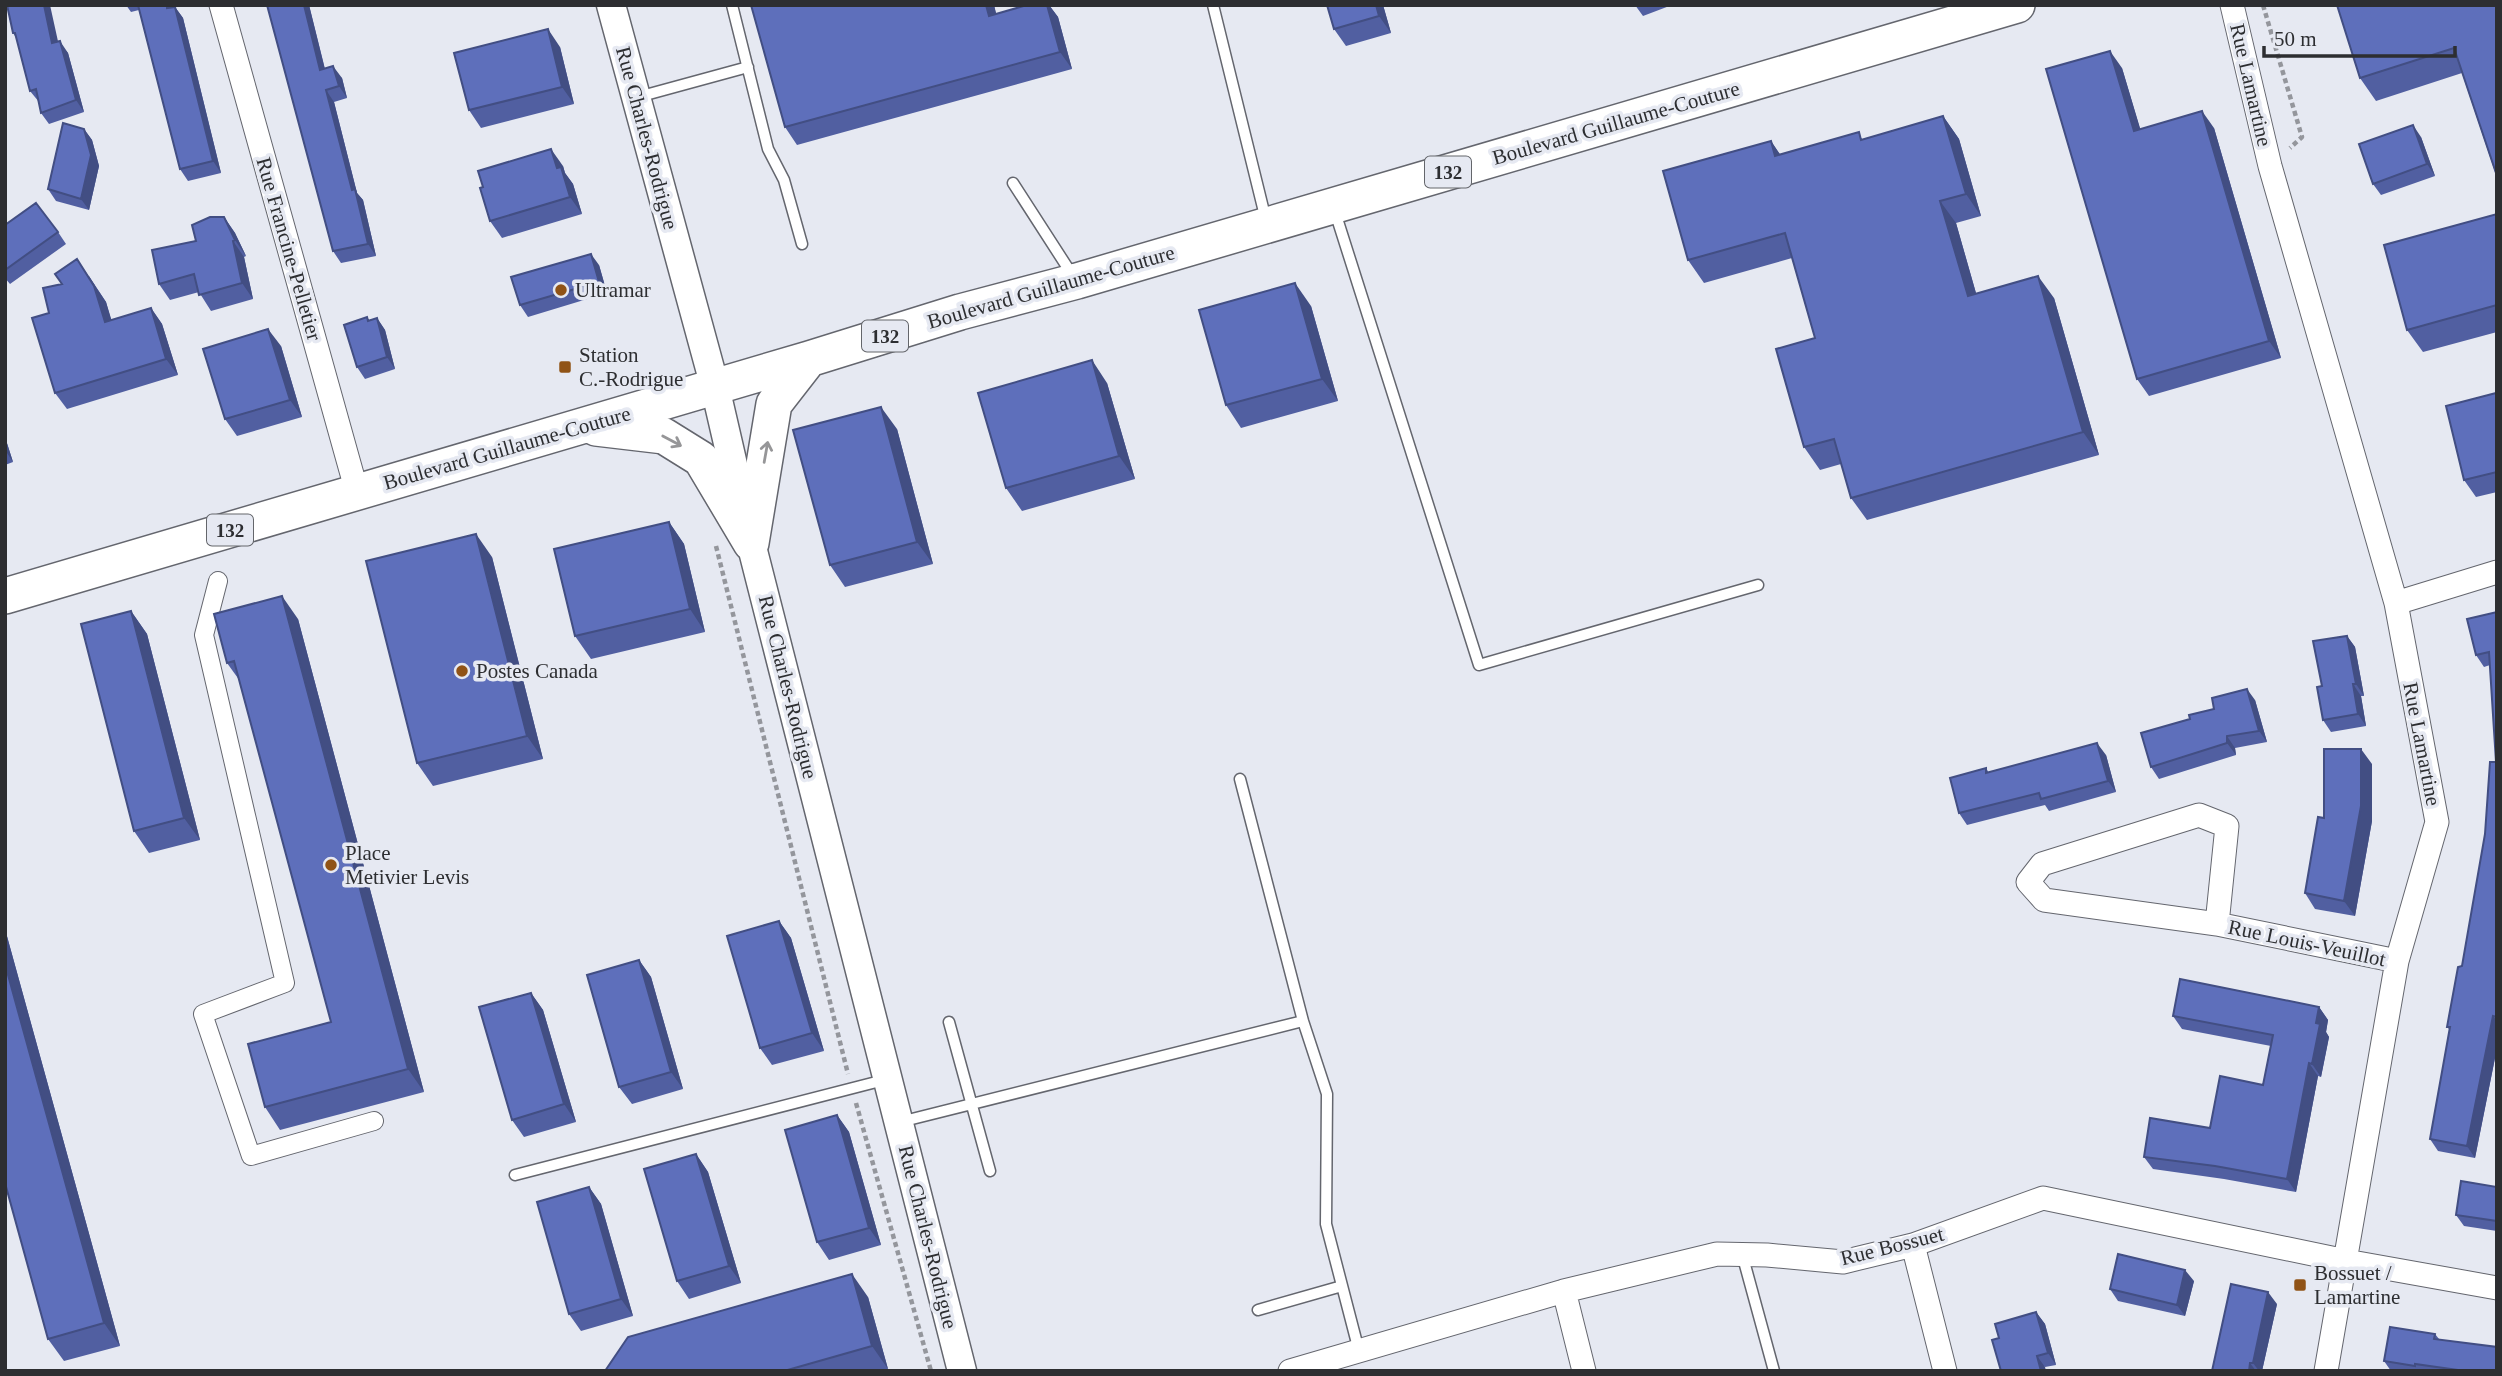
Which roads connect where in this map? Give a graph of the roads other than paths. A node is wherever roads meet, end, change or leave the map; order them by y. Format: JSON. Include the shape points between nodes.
{"nodes":[{"id":1,"x":221,"y":5,"type":"edge"},
{"id":2,"x":611,"y":5,"type":"edge"},
{"id":3,"x":732,"y":5,"type":"edge"},
{"id":4,"x":1213,"y":5,"type":"edge"},
{"id":5,"x":2017,"y":5,"type":"edge"},
{"id":6,"x":2232,"y":5,"type":"edge"},
{"id":7,"x":748,"y":67,"type":"junction"},
{"id":8,"x":636,"y":98,"type":"junction"},
{"id":9,"x":1013,"y":183,"type":"dead end"},
{"id":10,"x":1333,"y":206,"type":"junction"},
{"id":11,"x":1267,"y":224,"type":"junction"},
{"id":12,"x":802,"y":244,"type":"dead end"},
{"id":13,"x":1077,"y":281,"type":"junction"},
{"id":14,"x":809,"y":359,"type":"junction"},
{"id":15,"x":715,"y":387,"type":"junction"},
{"id":16,"x":581,"y":426,"type":"junction"},
{"id":17,"x":357,"y":492,"type":"junction"},
{"id":18,"x":751,"y":543,"type":"junction"},
{"id":19,"x":2497,"y":572,"type":"edge"},
{"id":20,"x":218,"y":581,"type":"dead end"},
{"id":21,"x":1758,"y":585,"type":"dead end"},
{"id":22,"x":5,"y":596,"type":"edge"},
{"id":23,"x":2396,"y":603,"type":"junction"},
{"id":24,"x":1240,"y":779,"type":"dead end"},
{"id":25,"x":2217,"y":924,"type":"junction"},
{"id":26,"x":2397,"y":961,"type":"junction"},
{"id":27,"x":1303,"y":1021,"type":"junction"},
{"id":28,"x":949,"y":1022,"type":"dead end"},
{"id":29,"x":889,"y":1079,"type":"junction"},
{"id":30,"x":972,"y":1104,"type":"junction"},
{"id":31,"x":374,"y":1121,"type":"dead end"},
{"id":32,"x":900,"y":1122,"type":"junction"},
{"id":33,"x":990,"y":1171,"type":"dead end"},
{"id":34,"x":515,"y":1175,"type":"dead end"},
{"id":35,"x":1913,"y":1245,"type":"junction"},
{"id":36,"x":1742,"y":1254,"type":"junction"},
{"id":37,"x":2346,"y":1261,"type":"junction"},
{"id":38,"x":1342,"y":1286,"type":"junction"},
{"id":39,"x":2497,"y":1288,"type":"edge"},
{"id":40,"x":1564,"y":1291,"type":"junction"},
{"id":41,"x":1258,"y":1310,"type":"dead end"},
{"id":42,"x":1359,"y":1350,"type":"junction"},
{"id":43,"x":962,"y":1371,"type":"edge"},
{"id":44,"x":1290,"y":1371,"type":"edge"},
{"id":45,"x":1584,"y":1371,"type":"edge"},
{"id":46,"x":1774,"y":1371,"type":"edge"},
{"id":47,"x":1945,"y":1371,"type":"edge"},
{"id":48,"x":2326,"y":1371,"type":"edge"}],
"edges":[{"from":1,"to":17,"type":"street","name":"Rue Francine-Pelletier"},
{"from":2,"to":8,"type":"street","name":"Rue Charles-Rodrigue"},
{"from":3,"to":7,"type":"lane"},
{"from":4,"to":11,"type":"lane"},
{"from":5,"to":10,"type":"main road","name":"Boulevard Guillaume-Couture","number":"132"},
{"from":6,"to":23,"type":"street","name":"Rue Lamartine","via":[[2270,166]]},
{"from":7,"to":8,"type":"lane"},
{"from":7,"to":12,"type":"lane","via":[[768,149],[783,180]]},
{"from":8,"to":15,"type":"street","name":"Rue Charles-Rodrigue"},
{"from":9,"to":13,"type":"lane"},
{"from":10,"to":11,"type":"main road","name":"Boulevard Guillaume-Couture","number":"132"},
{"from":10,"to":21,"type":"lane","via":[[1479,665]]},
{"from":11,"to":13,"type":"main road","name":"Boulevard Guillaume-Couture","number":"132"},
{"from":13,"to":14,"type":"main road","name":"Boulevard Guillaume-Couture","number":"132"},
{"from":14,"to":15,"type":"main road","name":"Boulevard Guillaume-Couture","number":"132"},
{"from":18,"to":14,"type":"main road","one_way":true,"via":[[774,404]]},
{"from":15,"to":16,"type":"main road","name":"Boulevard Guillaume-Couture","number":"132"},
{"from":15,"to":18,"type":"street","name":"Rue Charles-Rodrigue"},
{"from":16,"to":17,"type":"main road","name":"Boulevard Guillaume-Couture","number":"132"},
{"from":16,"to":18,"type":"main road","one_way":true,"via":[[664,436],[701,458]]},
{"from":17,"to":22,"type":"main road","name":"Boulevard Guillaume-Couture","number":"132"},
{"from":18,"to":29,"type":"street","name":"Rue Charles-Rodrigue"},
{"from":19,"to":23,"type":"street"},
{"from":20,"to":31,"type":"street","via":[[204,635],[285,983],[203,1014],[251,1156]]},
{"from":23,"to":26,"type":"street","name":"Rue Lamartine","via":[[2437,822]]},
{"from":24,"to":27,"type":"lane"},
{"from":25,"to":25,"type":"street","name":"Rue Louis-Veuillot","via":[[2227,826],[2199,815],[2042,864],[2028,882],[2044,900]]},
{"from":25,"to":26,"type":"street","name":"Rue Louis-Veuillot"},
{"from":26,"to":37,"type":"street","name":"Rue Lamartine"},
{"from":27,"to":30,"type":"lane"},
{"from":27,"to":38,"type":"lane","via":[[1328,1094],[1326,1224]]},
{"from":28,"to":30,"type":"lane"},
{"from":29,"to":32,"type":"street","name":"Rue Charles-Rodrigue"},
{"from":29,"to":34,"type":"lane"},
{"from":30,"to":32,"type":"lane"},
{"from":30,"to":33,"type":"lane"},
{"from":32,"to":43,"type":"street","name":"Rue Charles-Rodrigue"},
{"from":35,"to":36,"type":"street","name":"Rue Bossuet","via":[[1843,1262]]},
{"from":35,"to":37,"type":"street","name":"Rue Bossuet","via":[[2043,1198]]},
{"from":35,"to":47,"type":"street"},
{"from":36,"to":40,"type":"street","name":"Rue Bossuet","via":[[1717,1254]]},
{"from":36,"to":46,"type":"lane"},
{"from":37,"to":39,"type":"street","name":"Rue Bossuet"},
{"from":37,"to":48,"type":"street","name":"Rue Lamartine"},
{"from":38,"to":41,"type":"lane"},
{"from":38,"to":42,"type":"lane"},
{"from":40,"to":42,"type":"street","name":"Rue Bossuet"},
{"from":40,"to":45,"type":"street"},
{"from":42,"to":44,"type":"street","name":"Rue Bossuet"}]}
